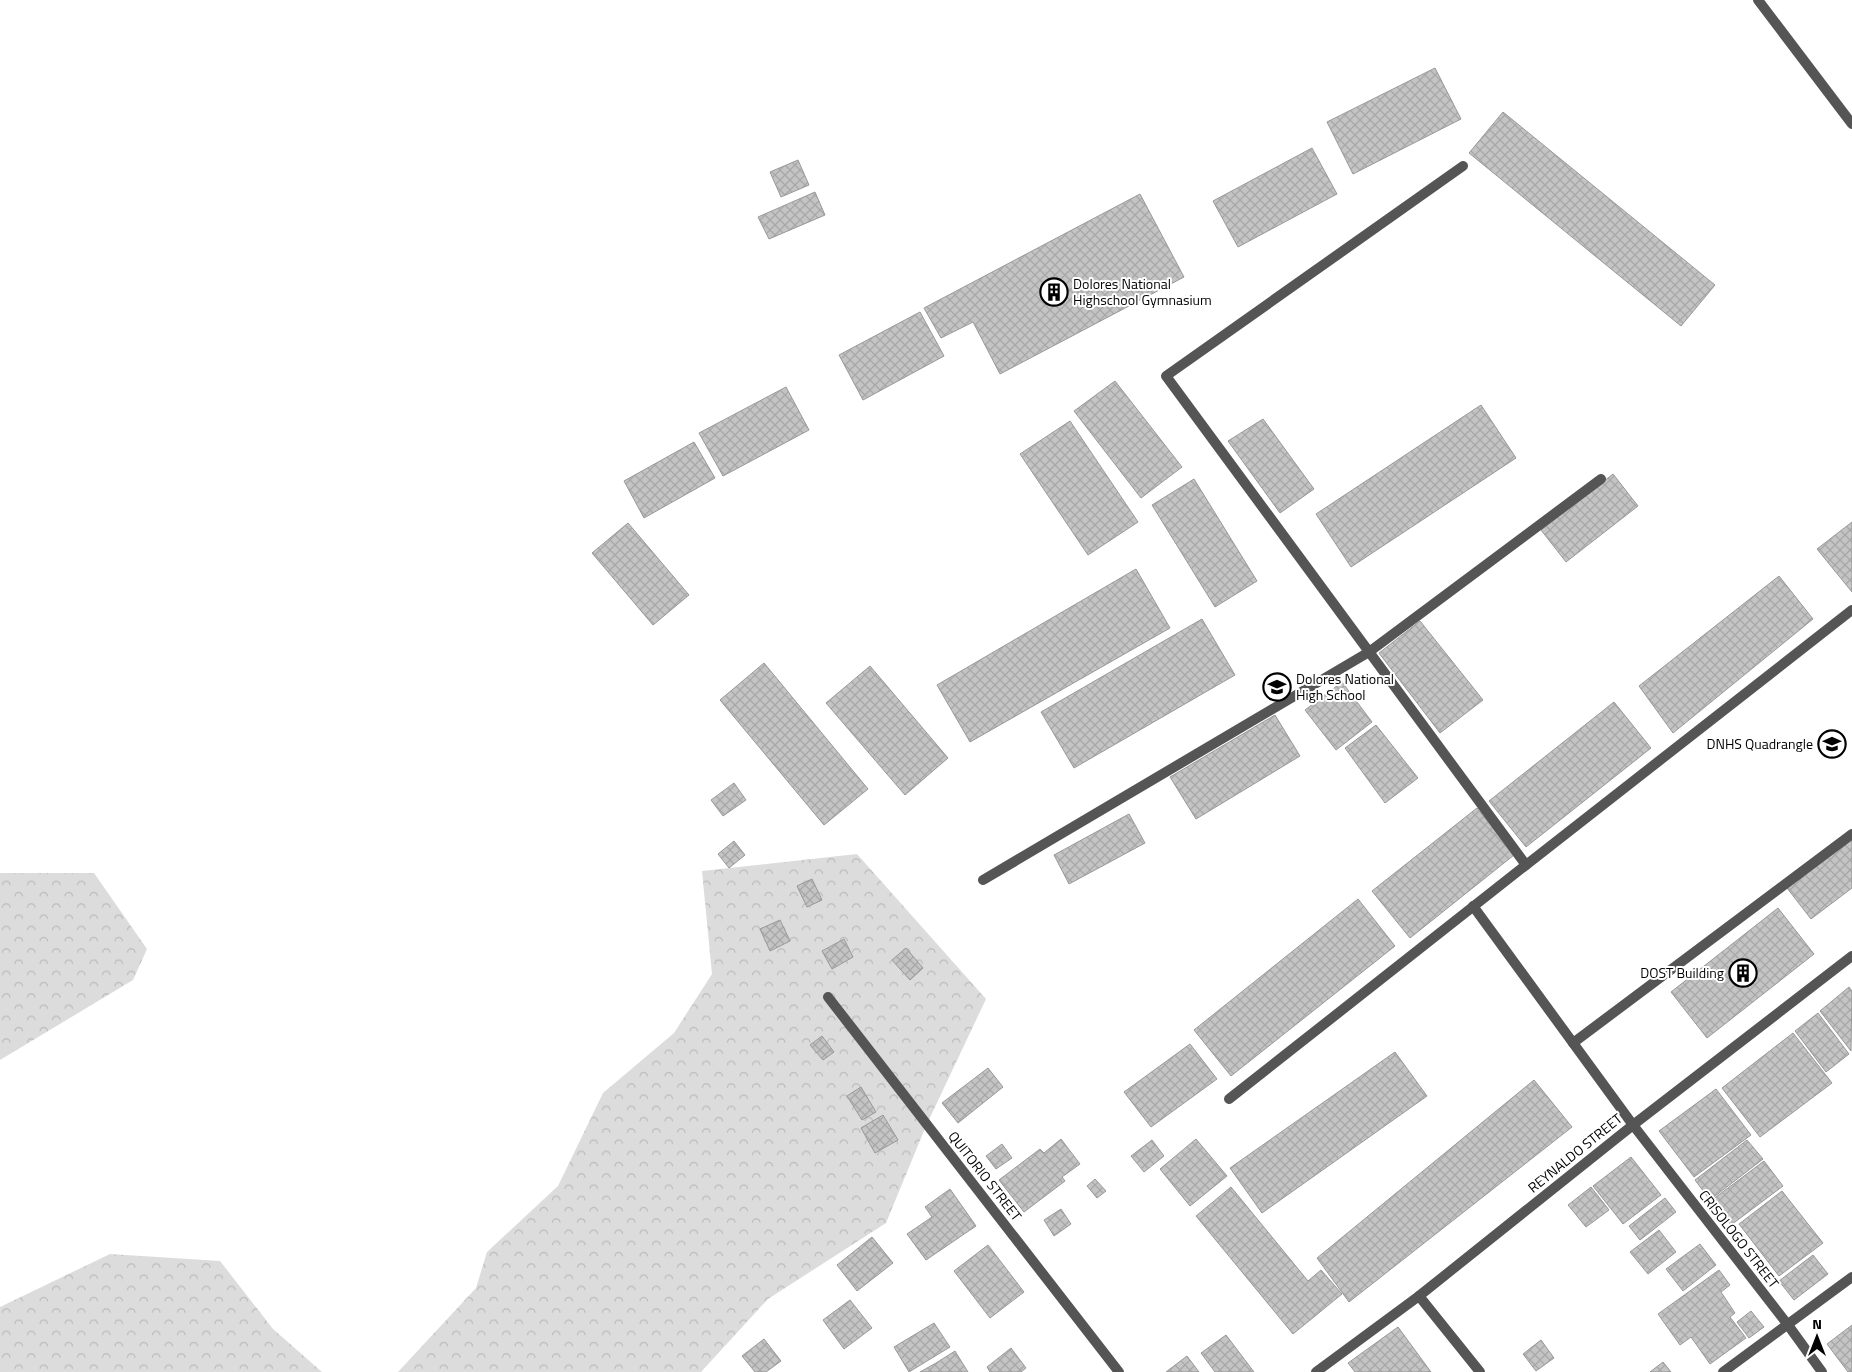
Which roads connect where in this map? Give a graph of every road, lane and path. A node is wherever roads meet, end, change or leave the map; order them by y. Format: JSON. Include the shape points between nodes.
{"nodes":[{"id":1,"x":1758,"y":0,"type":"edge"},
{"id":2,"x":1852,"y":124,"type":"edge"},
{"id":3,"x":1463,"y":166,"type":"dead end"},
{"id":4,"x":1601,"y":479,"type":"dead end"},
{"id":5,"x":1852,"y":610,"type":"edge"},
{"id":6,"x":1369,"y":652,"type":"junction"},
{"id":7,"x":1852,"y":834,"type":"edge"},
{"id":8,"x":1526,"y":865,"type":"junction"},
{"id":9,"x":983,"y":880,"type":"dead end"},
{"id":10,"x":1473,"y":906,"type":"junction"},
{"id":11,"x":1852,"y":956,"type":"edge"},
{"id":12,"x":828,"y":996,"type":"dead end"},
{"id":13,"x":1573,"y":1043,"type":"junction"},
{"id":14,"x":1229,"y":1099,"type":"dead end"},
{"id":15,"x":1633,"y":1125,"type":"junction"},
{"id":16,"x":1852,"y":1277,"type":"edge"},
{"id":17,"x":1419,"y":1296,"type":"junction"},
{"id":18,"x":1788,"y":1325,"type":"junction"},
{"id":19,"x":1119,"y":1372,"type":"edge"},
{"id":20,"x":1316,"y":1372,"type":"edge"},
{"id":21,"x":1480,"y":1372,"type":"edge"},
{"id":22,"x":1723,"y":1372,"type":"edge"},
{"id":23,"x":1822,"y":1372,"type":"edge"}],
"edges":[{"from":1,"to":2,"type":"street"},
{"from":3,"to":6,"type":"street","via":[[1166,376]]},
{"from":4,"to":6,"type":"street"},
{"from":5,"to":8,"type":"street"},
{"from":6,"to":8,"type":"street"},
{"from":6,"to":9,"type":"street"},
{"from":7,"to":13,"type":"street"},
{"from":8,"to":10,"type":"street"},
{"from":10,"to":13,"type":"street","name":"CRISOLOGO STREET"},
{"from":10,"to":14,"type":"street"},
{"from":11,"to":15,"type":"street","name":"REYNALDO STREET"},
{"from":12,"to":19,"type":"street","name":"QUITORIO STREET"},
{"from":13,"to":15,"type":"street","name":"CRISOLOGO STREET"},
{"from":15,"to":17,"type":"street","name":"REYNALDO STREET"},
{"from":15,"to":18,"type":"street","name":"CRISOLOGO STREET"},
{"from":16,"to":18,"type":"street"},
{"from":17,"to":20,"type":"street","name":"REYNALDO STREET"},
{"from":17,"to":21,"type":"street"},
{"from":18,"to":22,"type":"street"},
{"from":18,"to":23,"type":"street","name":"CRISOLOGO STREET"}]}
